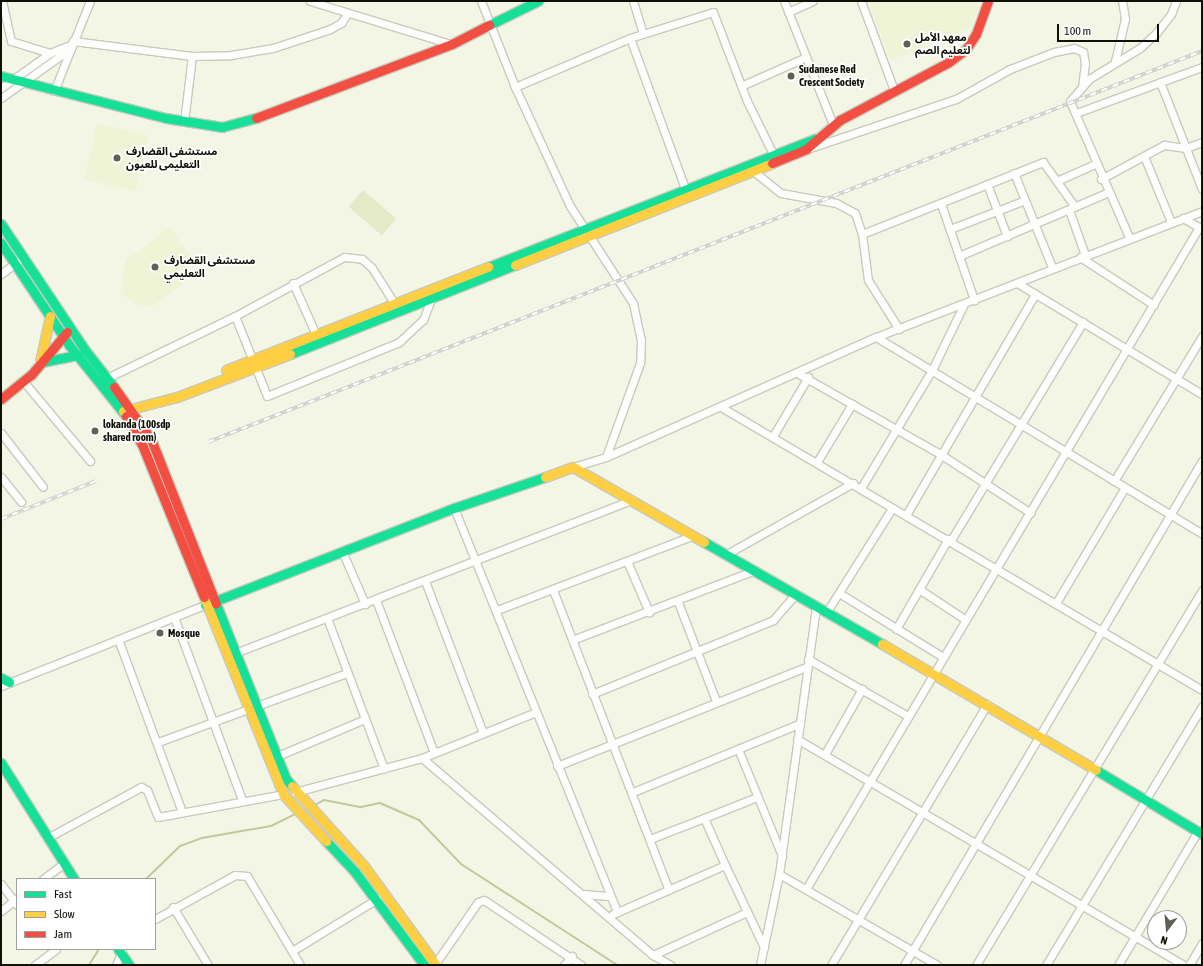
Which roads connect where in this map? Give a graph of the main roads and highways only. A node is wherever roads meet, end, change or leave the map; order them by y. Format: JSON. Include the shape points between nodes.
{"nodes":[{"id":1,"x":538,"y":1,"type":"edge"},
{"id":2,"x":988,"y":1,"type":"edge"},
{"id":3,"x":1,"y":76,"type":"edge"},
{"id":4,"x":816,"y":138,"type":"junction"},
{"id":5,"x":774,"y":158,"type":"junction"},
{"id":6,"x":750,"y":168,"type":"junction"},
{"id":7,"x":1,"y":224,"type":"edge"},
{"id":8,"x":1,"y":242,"type":"edge"},
{"id":9,"x":50,"y":316,"type":"junction"},
{"id":10,"x":70,"y":329,"type":"junction"},
{"id":11,"x":63,"y":336,"type":"junction"},
{"id":12,"x":77,"y":339,"type":"junction"},
{"id":13,"x":69,"y":345,"type":"junction"},
{"id":14,"x":78,"y":355,"type":"junction"},
{"id":15,"x":42,"y":362,"type":"junction"},
{"id":16,"x":253,"y":364,"type":"junction"},
{"id":17,"x":1,"y":399,"type":"edge"},
{"id":18,"x":127,"y":409,"type":"junction"},
{"id":19,"x":169,"y":479,"type":"junction"},
{"id":20,"x":159,"y":483,"type":"junction"},
{"id":21,"x":215,"y":601,"type":"junction"},
{"id":22,"x":205,"y":605,"type":"junction"},
{"id":23,"x":1,"y":763,"type":"edge"},
{"id":24,"x":1200,"y":833,"type":"edge"},
{"id":25,"x":73,"y":878,"type":"edge"},
{"id":26,"x":121,"y":950,"type":"edge"},
{"id":27,"x":129,"y":965,"type":"edge"},
{"id":28,"x":424,"y":965,"type":"edge"},
{"id":29,"x":435,"y":965,"type":"edge"}],
"edges":[{"from":1,"to":3,"type":"main road","via":[[452,44],[234,124],[205,126],[184,122]]},
{"from":2,"to":4,"type":"main road","via":[[976,34],[966,49]]},
{"from":4,"to":5,"type":"main road"},
{"from":4,"to":5,"type":"main road","via":[[806,149]]},
{"from":5,"to":6,"type":"main road"},
{"from":6,"to":16,"type":"main road","via":[[589,237]]},
{"from":6,"to":16,"type":"main road","via":[[685,188],[583,228],[316,335]]},
{"from":7,"to":10,"type":"main road"},
{"from":8,"to":9,"type":"main road"},
{"from":9,"to":11,"type":"main road"},
{"from":9,"to":15,"type":"main road"},
{"from":10,"to":11,"type":"main road"},
{"from":10,"to":12,"type":"main road"},
{"from":11,"to":13,"type":"main road"},
{"from":11,"to":15,"type":"main road"},
{"from":12,"to":13,"type":"main road"},
{"from":12,"to":18,"type":"main road"},
{"from":13,"to":14,"type":"main road"},
{"from":13,"to":15,"type":"main road"},
{"from":14,"to":15,"type":"main road"},
{"from":14,"to":18,"type":"main road"},
{"from":15,"to":17,"type":"main road","via":[[24,382]]},
{"from":16,"to":18,"type":"main road","via":[[177,397],[167,397]]},
{"from":18,"to":19,"type":"main road"},
{"from":18,"to":20,"type":"main road"},
{"from":19,"to":20,"type":"main road"},
{"from":19,"to":21,"type":"main road"},
{"from":20,"to":22,"type":"main road"},
{"from":21,"to":22,"type":"main road"},
{"from":21,"to":24,"type":"main road","via":[[454,508],[573,467],[987,704]]},
{"from":21,"to":29,"type":"main road","via":[[275,757],[295,792],[392,900]]},
{"from":22,"to":28,"type":"main road","via":[[283,794],[377,899]]},
{"from":23,"to":25,"type":"main road","via":[[50,837]]},
{"from":26,"to":27,"type":"main road"}]}
